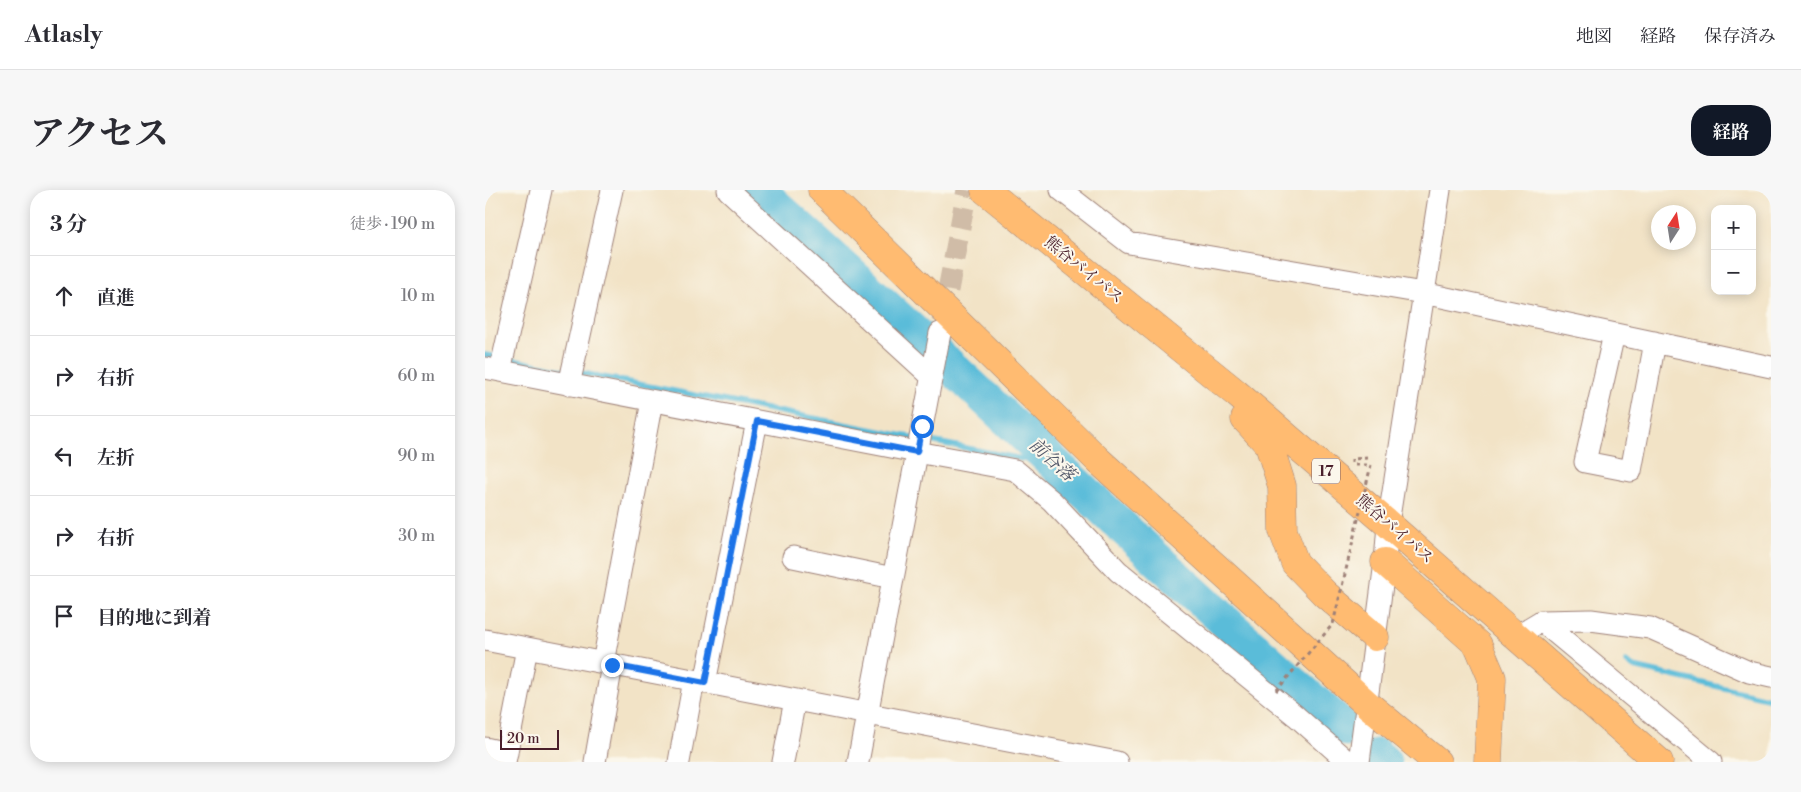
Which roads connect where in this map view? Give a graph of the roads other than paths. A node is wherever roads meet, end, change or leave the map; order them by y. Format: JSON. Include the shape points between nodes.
{"nodes":[{"id":1,"x":541,"y":190,"type":"edge"},
{"id":2,"x":612,"y":190,"type":"edge"},
{"id":3,"x":729,"y":190,"type":"edge"},
{"id":4,"x":822,"y":190,"type":"edge"},
{"id":5,"x":985,"y":190,"type":"edge"},
{"id":6,"x":1061,"y":190,"type":"edge"},
{"id":7,"x":1440,"y":190,"type":"edge"},
{"id":8,"x":1423,"y":293,"type":"junction"},
{"id":9,"x":940,"y":333,"type":"tunnel mouth"},
{"id":10,"x":1614,"y":334,"type":"junction"},
{"id":11,"x":1655,"y":342,"type":"junction"},
{"id":12,"x":1771,"y":367,"type":"edge"},
{"id":13,"x":493,"y":370,"type":"edge"},
{"id":14,"x":933,"y":376,"type":"junction"},
{"id":15,"x":569,"y":385,"type":"junction"},
{"id":16,"x":1236,"y":393,"type":"junction"},
{"id":17,"x":652,"y":401,"type":"junction"},
{"id":18,"x":757,"y":421,"type":"junction"},
{"id":19,"x":917,"y":452,"type":"junction"},
{"id":20,"x":1388,"y":524,"type":"junction"},
{"id":21,"x":793,"y":557,"type":"dead end"},
{"id":22,"x":1385,"y":562,"type":"junction"},
{"id":23,"x":893,"y":578,"type":"junction"},
{"id":24,"x":1541,"y":621,"type":"junction"},
{"id":25,"x":1516,"y":636,"type":"junction"},
{"id":26,"x":1375,"y":638,"type":"junction"},
{"id":27,"x":485,"y":640,"type":"edge"},
{"id":28,"x":527,"y":648,"type":"junction"},
{"id":29,"x":607,"y":664,"type":"junction"},
{"id":30,"x":1771,"y":677,"type":"edge"},
{"id":31,"x":700,"y":682,"type":"junction"},
{"id":32,"x":795,"y":700,"type":"junction"},
{"id":33,"x":1367,"y":704,"type":"junction"},
{"id":34,"x":867,"y":714,"type":"junction"},
{"id":35,"x":485,"y":748,"type":"edge"},
{"id":36,"x":506,"y":757,"type":"edge"},
{"id":37,"x":595,"y":762,"type":"edge"},
{"id":38,"x":679,"y":762,"type":"edge"},
{"id":39,"x":783,"y":762,"type":"edge"},
{"id":40,"x":858,"y":762,"type":"edge"},
{"id":41,"x":1117,"y":762,"type":"edge"},
{"id":42,"x":1348,"y":762,"type":"edge"},
{"id":43,"x":1359,"y":762,"type":"edge"},
{"id":44,"x":1437,"y":762,"type":"edge"},
{"id":45,"x":1488,"y":762,"type":"edge"},
{"id":46,"x":1659,"y":762,"type":"edge"},
{"id":47,"x":1711,"y":762,"type":"edge"}],
"edges":[{"from":1,"to":13,"type":"street"},
{"from":2,"to":15,"type":"street"},
{"from":3,"to":14,"type":"street"},
{"from":4,"to":33,"type":"highway","via":[[1099,461]]},
{"from":5,"to":16,"type":"highway","name":"熊谷バイパス","number":"17"},
{"from":6,"to":8,"type":"street","via":[[1129,243]]},
{"from":7,"to":8,"type":"street"},
{"from":8,"to":10,"type":"street"},
{"from":8,"to":20,"type":"street"},
{"from":9,"to":14,"type":"street"},
{"from":10,"to":11,"type":"street"},
{"from":10,"to":11,"type":"street","via":[[1585,462],[1631,471]]},
{"from":11,"to":12,"type":"street"},
{"from":13,"to":15,"type":"street"},
{"from":14,"to":19,"type":"street"},
{"from":15,"to":17,"type":"street"},
{"from":16,"to":20,"type":"highway","name":"熊谷バイパス","number":"17"},
{"from":16,"to":26,"type":"highway","via":[[1240,413],[1269,445],[1282,486],[1283,531],[1295,563]]},
{"from":17,"to":18,"type":"street"},
{"from":17,"to":29,"type":"street"},
{"from":18,"to":19,"type":"street"},
{"from":18,"to":31,"type":"street"},
{"from":19,"to":23,"type":"street"},
{"from":19,"to":42,"type":"street","via":[[1015,470],[1052,501],[1118,572]]},
{"from":20,"to":22,"type":"street"},
{"from":20,"to":25,"type":"highway","name":"熊谷バイパス","number":"17"},
{"from":21,"to":23,"type":"street"},
{"from":22,"to":26,"type":"street"},
{"from":22,"to":45,"type":"highway","via":[[1478,644],[1492,678]]},
{"from":23,"to":34,"type":"street"},
{"from":24,"to":25,"type":"street"},
{"from":24,"to":30,"type":"street","via":[[1591,620],[1650,628],[1749,672]]},
{"from":24,"to":47,"type":"street"},
{"from":25,"to":46,"type":"highway","name":"熊谷バイパス","number":"17"},
{"from":26,"to":33,"type":"street"},
{"from":27,"to":28,"type":"street"},
{"from":28,"to":29,"type":"street"},
{"from":28,"to":36,"type":"street"},
{"from":29,"to":31,"type":"street"},
{"from":29,"to":37,"type":"street"},
{"from":31,"to":32,"type":"street"},
{"from":31,"to":38,"type":"street"},
{"from":32,"to":34,"type":"street"},
{"from":32,"to":39,"type":"street"},
{"from":33,"to":43,"type":"street"},
{"from":33,"to":44,"type":"highway"},
{"from":34,"to":40,"type":"street"},
{"from":34,"to":41,"type":"street"},
{"from":35,"to":36,"type":"street"}]}
